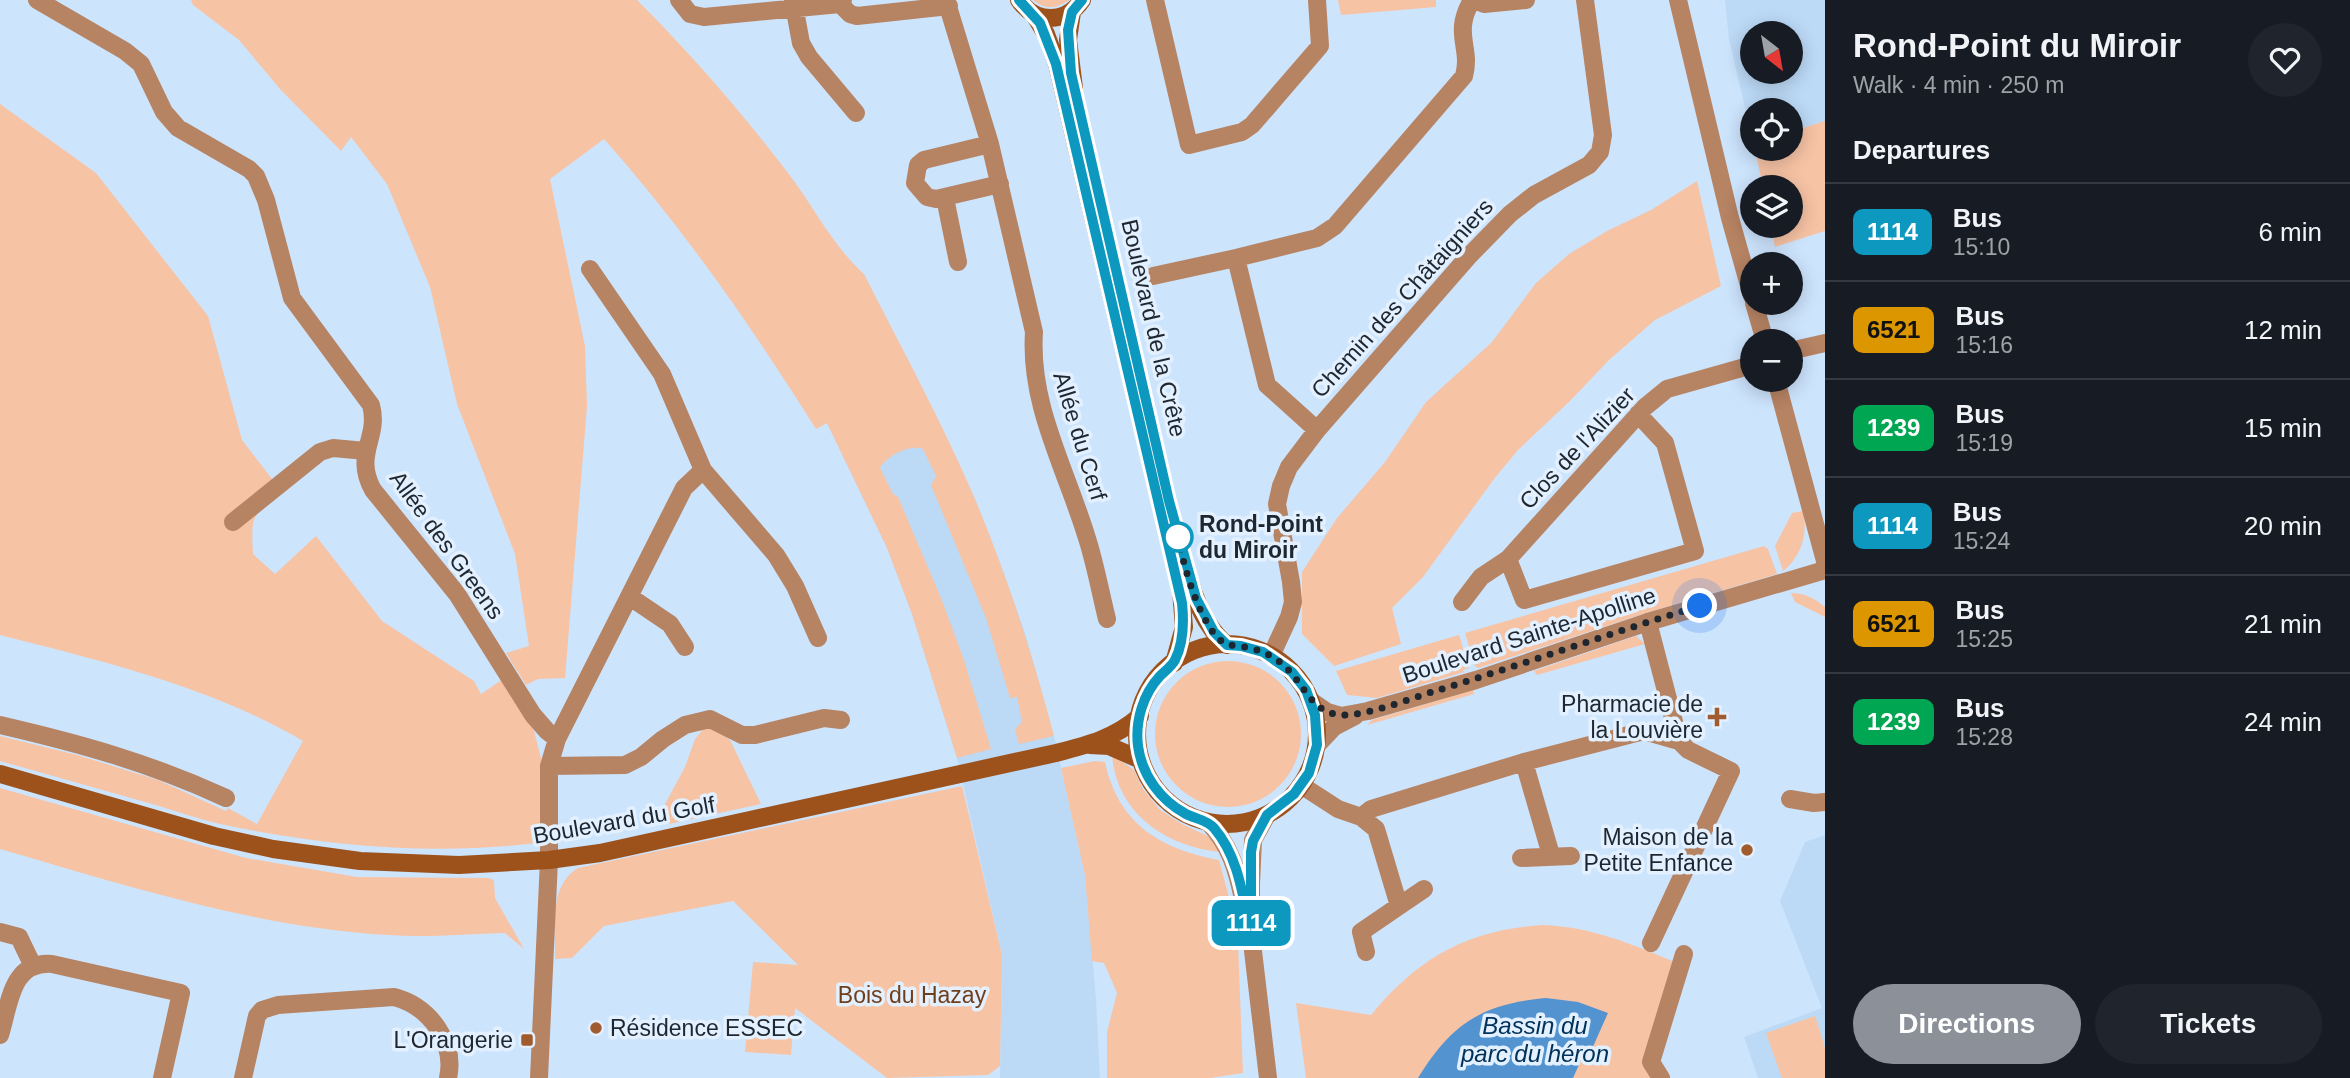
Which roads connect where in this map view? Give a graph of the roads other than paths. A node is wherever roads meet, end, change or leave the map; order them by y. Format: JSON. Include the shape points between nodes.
{"nodes":[{"id":1,"x":37,"y":0,"type":"edge"},
{"id":2,"x":679,"y":0,"type":"edge"},
{"id":3,"x":1019,"y":0,"type":"edge"},
{"id":4,"x":1155,"y":0,"type":"edge"},
{"id":5,"x":1317,"y":0,"type":"edge"},
{"id":6,"x":1526,"y":0,"type":"edge"},
{"id":7,"x":1585,"y":0,"type":"edge"},
{"id":8,"x":1678,"y":0,"type":"edge"},
{"id":9,"x":841,"y":2,"type":"edge"},
{"id":10,"x":1467,"y":2,"type":"edge"},
{"id":11,"x":948,"y":3,"type":"edge"},
{"id":12,"x":794,"y":5,"type":"edge"},
{"id":13,"x":1077,"y":6,"type":"edge"},
{"id":14,"x":1035,"y":16,"type":"junction"},
{"id":15,"x":856,"y":113,"type":"dead end"},
{"id":16,"x":990,"y":144,"type":"junction"},
{"id":17,"x":1000,"y":184,"type":"junction"},
{"id":18,"x":945,"y":198,"type":"junction"},
{"id":19,"x":1740,"y":253,"type":"edge"},
{"id":20,"x":1236,"y":258,"type":"junction"},
{"id":21,"x":958,"y":262,"type":"dead end"},
{"id":22,"x":590,"y":269,"type":"dead end"},
{"id":23,"x":1153,"y":276,"type":"dead end"},
{"id":24,"x":1825,"y":343,"type":"edge"},
{"id":25,"x":1803,"y":348,"type":"edge"},
{"id":26,"x":1740,"y":368,"type":"edge"},
{"id":27,"x":1779,"y":392,"type":"edge"},
{"id":28,"x":1638,"y":414,"type":"junction"},
{"id":29,"x":1317,"y":430,"type":"junction"},
{"id":30,"x":366,"y":451,"type":"junction"},
{"id":31,"x":703,"y":470,"type":"junction"},
{"id":32,"x":233,"y":522,"type":"dead end"},
{"id":33,"x":1508,"y":559,"type":"junction"},
{"id":34,"x":1825,"y":561,"type":"edge"},
{"id":35,"x":1825,"y":570,"type":"edge"},
{"id":36,"x":630,"y":597,"type":"junction"},
{"id":37,"x":1462,"y":602,"type":"dead end"},
{"id":38,"x":1107,"y":619,"type":"dead end"},
{"id":39,"x":1648,"y":622,"type":"junction"},
{"id":40,"x":818,"y":638,"type":"dead end"},
{"id":41,"x":1227,"y":645,"type":"junction"},
{"id":42,"x":685,"y":647,"type":"dead end"},
{"id":43,"x":1271,"y":656,"type":"junction"},
{"id":44,"x":1174,"y":663,"type":"junction"},
{"id":45,"x":1311,"y":701,"type":"junction"},
{"id":46,"x":1368,"y":710,"type":"junction"},
{"id":47,"x":1140,"y":716,"type":"junction"},
{"id":48,"x":842,"y":720,"type":"dead end"},
{"id":49,"x":0,"y":725,"type":"edge"},
{"id":50,"x":557,"y":739,"type":"junction"},
{"id":51,"x":1679,"y":740,"type":"junction"},
{"id":52,"x":1090,"y":745,"type":"junction"},
{"id":53,"x":1317,"y":745,"type":"junction"},
{"id":54,"x":1142,"y":760,"type":"junction"},
{"id":55,"x":1524,"y":762,"type":"junction"},
{"id":56,"x":549,"y":766,"type":"junction"},
{"id":57,"x":0,"y":774,"type":"edge"},
{"id":58,"x":1301,"y":785,"type":"junction"},
{"id":59,"x":226,"y":798,"type":"dead end"},
{"id":60,"x":1790,"y":799,"type":"dead end"},
{"id":61,"x":1825,"y":802,"type":"edge"},
{"id":62,"x":1267,"y":815,"type":"junction"},
{"id":63,"x":1361,"y":817,"type":"junction"},
{"id":64,"x":1208,"y":822,"type":"junction"},
{"id":65,"x":1551,"y":855,"type":"junction"},
{"id":66,"x":1571,"y":856,"type":"dead end"},
{"id":67,"x":1521,"y":858,"type":"dead end"},
{"id":68,"x":549,"y":860,"type":"junction"},
{"id":69,"x":1424,"y":889,"type":"dead end"},
{"id":70,"x":1399,"y":906,"type":"junction"},
{"id":71,"x":0,"y":932,"type":"edge"},
{"id":72,"x":1251,"y":934,"type":"junction"},
{"id":73,"x":1651,"y":943,"type":"dead end"},
{"id":74,"x":1366,"y":951,"type":"dead end"},
{"id":75,"x":1684,"y":954,"type":"dead end"},
{"id":76,"x":32,"y":964,"type":"junction"},
{"id":77,"x":0,"y":1035,"type":"edge"},
{"id":78,"x":162,"y":1078,"type":"edge"},
{"id":79,"x":243,"y":1078,"type":"edge"},
{"id":80,"x":448,"y":1078,"type":"edge"},
{"id":81,"x":539,"y":1078,"type":"edge"},
{"id":82,"x":1268,"y":1078,"type":"edge"},
{"id":83,"x":1661,"y":1078,"type":"edge"}],
"edges":[{"from":1,"to":30,"type":"street","name":"Allée des Greens","via":[[125,51],[141,64],[164,112],[178,128],[256,176],[270,211],[292,299],[371,405],[374,418]]},
{"from":2,"to":12,"type":"street","via":[[690,14],[704,17]]},
{"from":3,"to":14,"type":"main road","name":"Boulevard de la Crête"},
{"from":4,"to":5,"type":"street","via":[[1189,145],[1242,132],[1260,117],[1320,46]]},
{"from":6,"to":10,"type":"street","via":[[1479,10]]},
{"from":7,"to":29,"type":"street","name":"Chemin des Châtaigniers","via":[[1603,135],[1596,158],[1510,214]]},
{"from":8,"to":19,"type":"street"},
{"from":9,"to":11,"type":"street","via":[[857,16]]},
{"from":9,"to":12,"type":"street"},
{"from":10,"to":20,"type":"street","via":[[1462,21],[1464,76],[1335,226],[1317,238]]},
{"from":11,"to":16,"type":"street","name":"Allée du Cerf"},
{"from":12,"to":15,"type":"street","via":[[801,43],[809,57]]},
{"from":13,"to":14,"type":"main road","name":"Boulevard de la Crête","via":[[1058,18]]},
{"from":13,"to":41,"type":"main road","name":"Boulevard de la Crête","via":[[1068,40],[1071,73],[1175,527],[1196,598],[1214,632]]},
{"from":14,"to":44,"type":"main road","name":"Boulevard de la Crête","via":[[1059,75],[1181,591],[1184,626]]},
{"from":16,"to":17,"type":"street","name":"Allée du Cerf"},
{"from":16,"to":18,"type":"street","via":[[918,165],[915,183],[921,192]]},
{"from":17,"to":18,"type":"street"},
{"from":17,"to":38,"type":"street","name":"Allée du Cerf","via":[[1034,332],[1038,397],[1087,536]]},
{"from":18,"to":21,"type":"street"},
{"from":20,"to":23,"type":"street"},
{"from":20,"to":29,"type":"street","via":[[1267,385]]},
{"from":22,"to":31,"type":"street","via":[[662,374]]},
{"from":24,"to":25,"type":"street"},
{"from":26,"to":28,"type":"street","name":"Clos de l'Alizier","via":[[1667,389]]},
{"from":27,"to":34,"type":"street"},
{"from":28,"to":33,"type":"street","name":"Clos de l'Alizier"},
{"from":28,"to":33,"type":"street","via":[[1665,443],[1695,551],[1524,600]]},
{"from":29,"to":43,"type":"street","name":"Chemin des Châtaigniers","via":[[1289,467],[1278,497],[1293,603]]},
{"from":30,"to":32,"type":"street","via":[[333,448],[320,452]]},
{"from":30,"to":50,"type":"street","name":"Allée des Greens","via":[[366,476],[373,490],[457,594],[533,715]]},
{"from":31,"to":36,"type":"street","via":[[684,488]]},
{"from":31,"to":40,"type":"street","via":[[776,555]]},
{"from":33,"to":37,"type":"street","name":"Clos de l'Alizier","via":[[1481,577]]},
{"from":35,"to":39,"type":"street","name":"Boulevard Sainte-Apolline"},
{"from":36,"to":42,"type":"street","via":[[670,624]]},
{"from":36,"to":50,"type":"street"},
{"from":39,"to":46,"type":"street","name":"Boulevard Sainte-Apolline","via":[[1476,680]]},
{"from":39,"to":51,"type":"street"},
{"from":41,"to":43,"type":"main road"},
{"from":41,"to":44,"type":"main road","via":[[1197,650]]},
{"from":43,"to":45,"type":"main road","via":[[1292,672]]},
{"from":44,"to":47,"type":"main road","via":[[1154,682]]},
{"from":45,"to":46,"type":"street","name":"Boulevard Sainte-Apolline","via":[[1341,716]]},
{"from":45,"to":53,"type":"main road"},
{"from":46,"to":53,"type":"street","name":"Boulevard Sainte-Apolline","via":[[1334,727]]},
{"from":47,"to":52,"type":"main road","name":"Boulevard du Golf"},
{"from":47,"to":54,"type":"main road"},
{"from":48,"to":56,"type":"street","via":[[824,718],[743,735],[710,719],[685,726],[625,765]]},
{"from":49,"to":59,"type":"street","via":[[105,750]]},
{"from":50,"to":56,"type":"street"},
{"from":51,"to":55,"type":"street","via":[[1644,731]]},
{"from":51,"to":73,"type":"street","via":[[1688,750],[1731,771]]},
{"from":52,"to":54,"type":"main road","name":"Boulevard du Golf","via":[[1109,746]]},
{"from":52,"to":68,"type":"main road","name":"Boulevard du Golf","via":[[664,841]]},
{"from":53,"to":58,"type":"main road"},
{"from":54,"to":64,"type":"main road","via":[[1163,797],[1184,813]]},
{"from":55,"to":63,"type":"street","via":[[1371,809]]},
{"from":55,"to":65,"type":"street"},
{"from":56,"to":68,"type":"street"},
{"from":57,"to":68,"type":"main road","name":"Boulevard du Golf","via":[[214,836],[306,854],[423,864]]},
{"from":58,"to":62,"type":"main road"},
{"from":58,"to":63,"type":"street","via":[[1338,809]]},
{"from":60,"to":61,"type":"street"},
{"from":62,"to":64,"type":"main road","via":[[1242,823]]},
{"from":62,"to":72,"type":"street","via":[[1251,852]]},
{"from":63,"to":70,"type":"street","via":[[1376,830]]},
{"from":64,"to":72,"type":"street","via":[[1231,855]]},
{"from":65,"to":66,"type":"street"},
{"from":65,"to":67,"type":"street"},
{"from":68,"to":81,"type":"street"},
{"from":69,"to":70,"type":"street"},
{"from":70,"to":74,"type":"street","via":[[1361,932]]},
{"from":71,"to":76,"type":"street","via":[[19,937]]},
{"from":72,"to":82,"type":"street"},
{"from":75,"to":83,"type":"street","via":[[1651,1062]]},
{"from":76,"to":77,"type":"street","via":[[20,974]]},
{"from":76,"to":78,"type":"street","via":[[52,964],[181,993]]},
{"from":79,"to":80,"type":"street","via":[[262,1010],[394,997],[424,1013],[443,1036],[451,1058]]}]}
